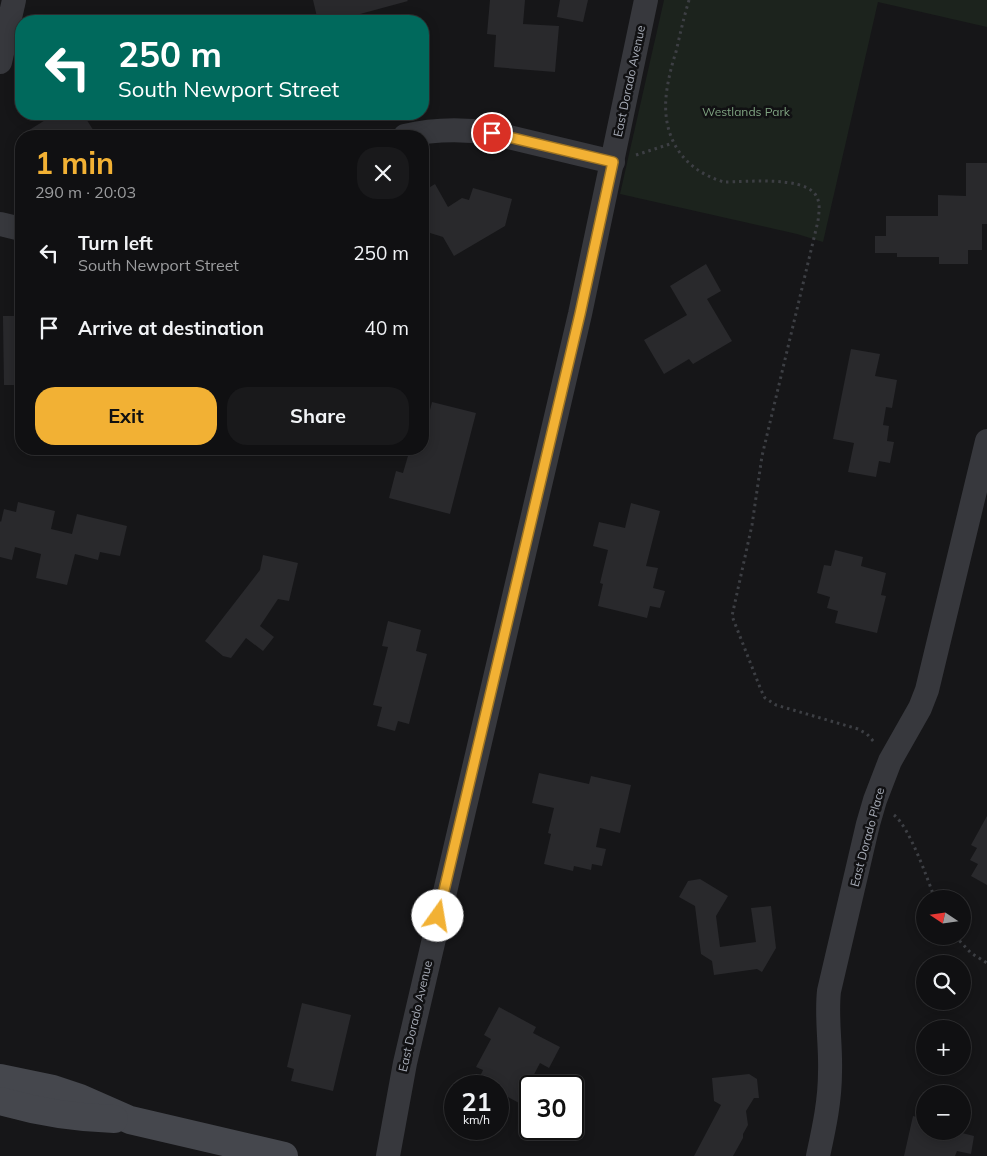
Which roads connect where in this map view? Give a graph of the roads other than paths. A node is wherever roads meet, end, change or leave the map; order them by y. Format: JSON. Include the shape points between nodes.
{"nodes":[{"id":1,"x":14,"y":0,"type":"edge"},
{"id":2,"x":646,"y":0,"type":"edge"},
{"id":3,"x":0,"y":62,"type":"edge"},
{"id":4,"x":429,"y":132,"type":"edge"},
{"id":5,"x":613,"y":162,"type":"junction"},
{"id":6,"x":0,"y":224,"type":"edge"},
{"id":7,"x":15,"y":228,"type":"edge"},
{"id":8,"x":987,"y":441,"type":"edge"},
{"id":9,"x":0,"y":1078,"type":"edge"},
{"id":10,"x":0,"y":1101,"type":"edge"},
{"id":11,"x":130,"y":1120,"type":"junction"},
{"id":12,"x":284,"y":1156,"type":"edge"},
{"id":13,"x":388,"y":1156,"type":"edge"},
{"id":14,"x":818,"y":1156,"type":"edge"}],
"edges":[{"from":1,"to":3,"type":"street"},
{"from":2,"to":5,"type":"street","name":"East Dorado Avenue"},
{"from":4,"to":5,"type":"street","via":[[472,130],[492,133]]},
{"from":5,"to":13,"type":"street","name":"East Dorado Avenue","via":[[404,1063]]},
{"from":6,"to":7,"type":"street"},
{"from":8,"to":14,"type":"street","name":"East Dorado Place","via":[[927,690],[890,761],[868,824],[829,991],[830,1092]]},
{"from":9,"to":11,"type":"street","via":[[53,1089]]},
{"from":10,"to":11,"type":"street","via":[[76,1117]]},
{"from":11,"to":12,"type":"street"}]}
